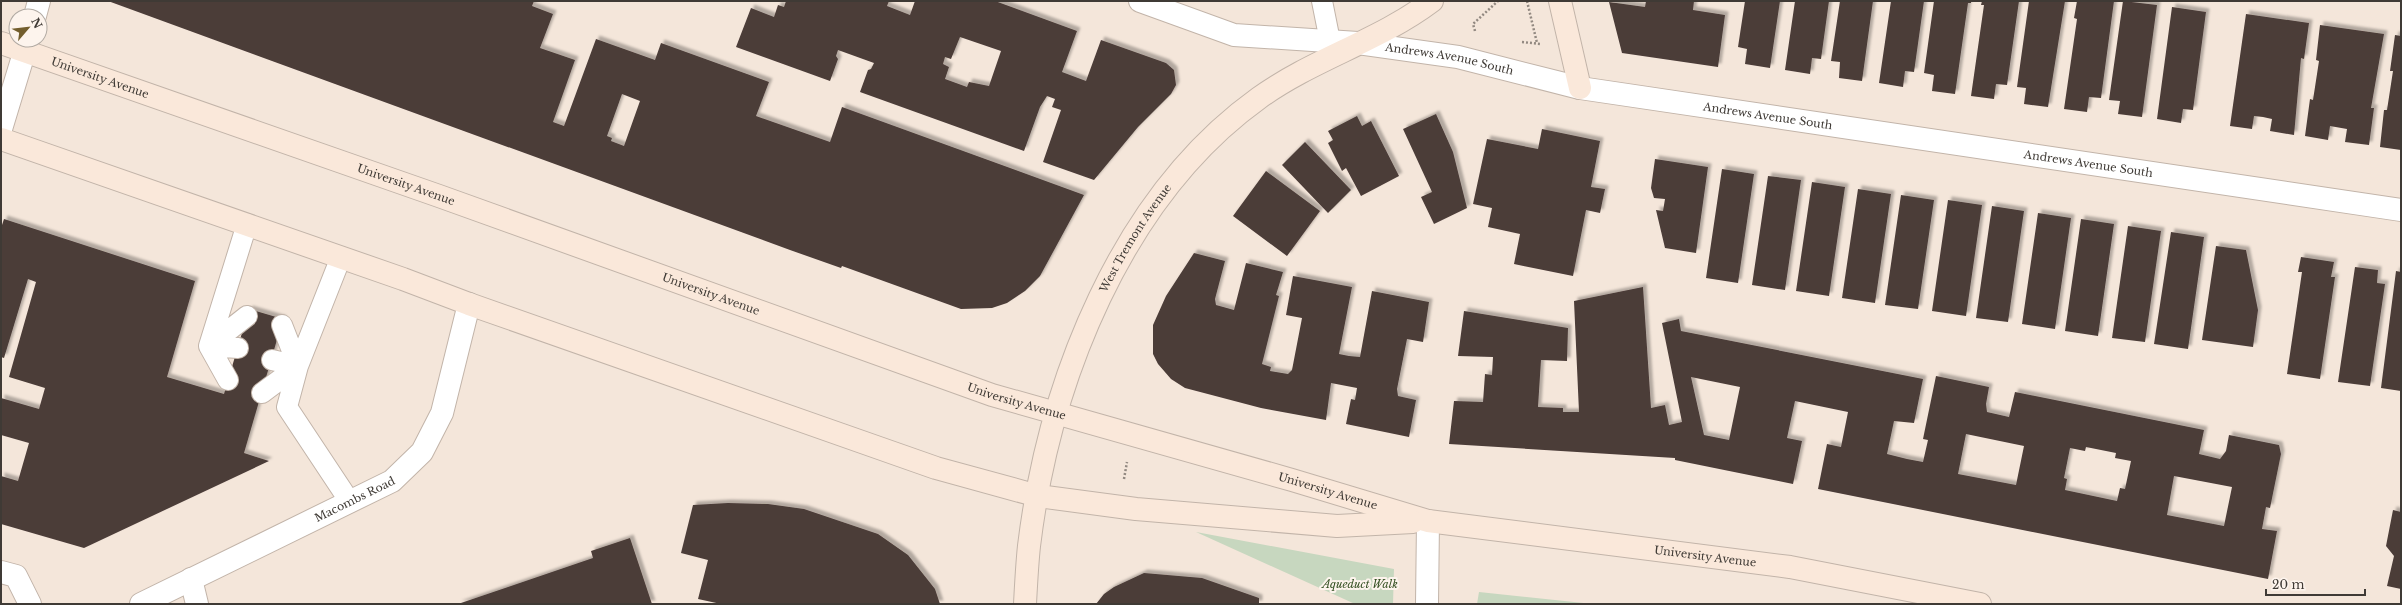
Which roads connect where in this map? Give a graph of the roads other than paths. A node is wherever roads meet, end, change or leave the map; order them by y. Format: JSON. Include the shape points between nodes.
{"nodes":[{"id":1,"x":1140,"y":1,"type":"edge"},
{"id":2,"x":1322,"y":1,"type":"edge"},
{"id":3,"x":1432,"y":1,"type":"edge"},
{"id":4,"x":1560,"y":1,"type":"edge"},
{"id":5,"x":1330,"y":41,"type":"junction"},
{"id":6,"x":1358,"y":43,"type":"junction"},
{"id":7,"x":26,"y":48,"type":"edge"},
{"id":8,"x":35,"y":48,"type":"edge"},
{"id":9,"x":1580,"y":88,"type":"junction"},
{"id":10,"x":1,"y":129,"type":"edge"},
{"id":11,"x":1,"y":139,"type":"edge"},
{"id":12,"x":2401,"y":210,"type":"edge"},
{"id":13,"x":247,"y":224,"type":"junction"},
{"id":14,"x":342,"y":257,"type":"junction"},
{"id":15,"x":469,"y":304,"type":"junction"},
{"id":16,"x":247,"y":316,"type":"dead end"},
{"id":17,"x":282,"y":325,"type":"dead end"},
{"id":18,"x":209,"y":346,"type":"junction"},
{"id":19,"x":238,"y":348,"type":"dead end"},
{"id":20,"x":272,"y":360,"type":"dead end"},
{"id":21,"x":298,"y":366,"type":"junction"},
{"id":22,"x":228,"y":380,"type":"dead end"},
{"id":23,"x":262,"y":393,"type":"dead end"},
{"id":24,"x":1056,"y":413,"type":"junction"},
{"id":25,"x":1038,"y":496,"type":"junction"},
{"id":26,"x":350,"y":502,"type":"junction"},
{"id":27,"x":1428,"y":521,"type":"junction"},
{"id":28,"x":1,"y":572,"type":"edge"},
{"id":29,"x":191,"y":579,"type":"junction"},
{"id":30,"x":30,"y":604,"type":"edge"},
{"id":31,"x":141,"y":604,"type":"edge"},
{"id":32,"x":197,"y":604,"type":"edge"},
{"id":33,"x":1025,"y":604,"type":"edge"},
{"id":34,"x":1427,"y":604,"type":"edge"},
{"id":35,"x":1980,"y":604,"type":"edge"}],
"edges":[{"from":1,"to":5,"type":"street","name":"Andrews Avenue South","via":[[1234,35]]},
{"from":2,"to":5,"type":"lane"},
{"from":3,"to":6,"type":"main road","name":"West Tremont Avenue","via":[[1394,25]]},
{"from":4,"to":9,"type":"main road"},
{"from":5,"to":6,"type":"street","name":"Andrews Avenue South"},
{"from":6,"to":9,"type":"street","name":"Andrews Avenue South","via":[[1458,57]]},
{"from":6,"to":24,"type":"main road","name":"West Tremont Avenue","via":[[1309,67],[1259,98],[1224,127],[1188,163],[1136,232],[1113,271],[1075,355]]},
{"from":7,"to":10,"type":"street"},
{"from":8,"to":24,"type":"main road","name":"University Avenue","via":[[992,395]]},
{"from":9,"to":12,"type":"street","name":"Andrews Avenue South"},
{"from":11,"to":13,"type":"main road","name":"University Avenue"},
{"from":13,"to":14,"type":"main road","name":"University Avenue"},
{"from":13,"to":18,"type":"lane"},
{"from":14,"to":15,"type":"main road","name":"University Avenue"},
{"from":14,"to":21,"type":"lane"},
{"from":15,"to":25,"type":"main road","name":"University Avenue","via":[[936,468]]},
{"from":15,"to":26,"type":"street","name":"Macombs Road","via":[[442,413],[422,452],[392,481]]},
{"from":16,"to":18,"type":"lane"},
{"from":17,"to":21,"type":"lane"},
{"from":18,"to":19,"type":"lane"},
{"from":18,"to":22,"type":"lane"},
{"from":20,"to":21,"type":"lane"},
{"from":21,"to":23,"type":"lane"},
{"from":21,"to":26,"type":"lane","via":[[287,407]]},
{"from":24,"to":25,"type":"main road","name":"West Tremont Avenue"},
{"from":24,"to":27,"type":"main road","name":"University Avenue"},
{"from":25,"to":27,"type":"main road","name":"University Avenue","via":[[1120,507],[1336,526]]},
{"from":25,"to":33,"type":"main road","name":"West Tremont Avenue","via":[[1029,546]]},
{"from":26,"to":29,"type":"street","name":"Macombs Road"},
{"from":27,"to":34,"type":"street"},
{"from":27,"to":35,"type":"main road","name":"University Avenue","via":[[1790,567]]},
{"from":28,"to":30,"type":"street","via":[[16,576]]},
{"from":29,"to":31,"type":"street","name":"Macombs Road"},
{"from":29,"to":32,"type":"street"}]}
